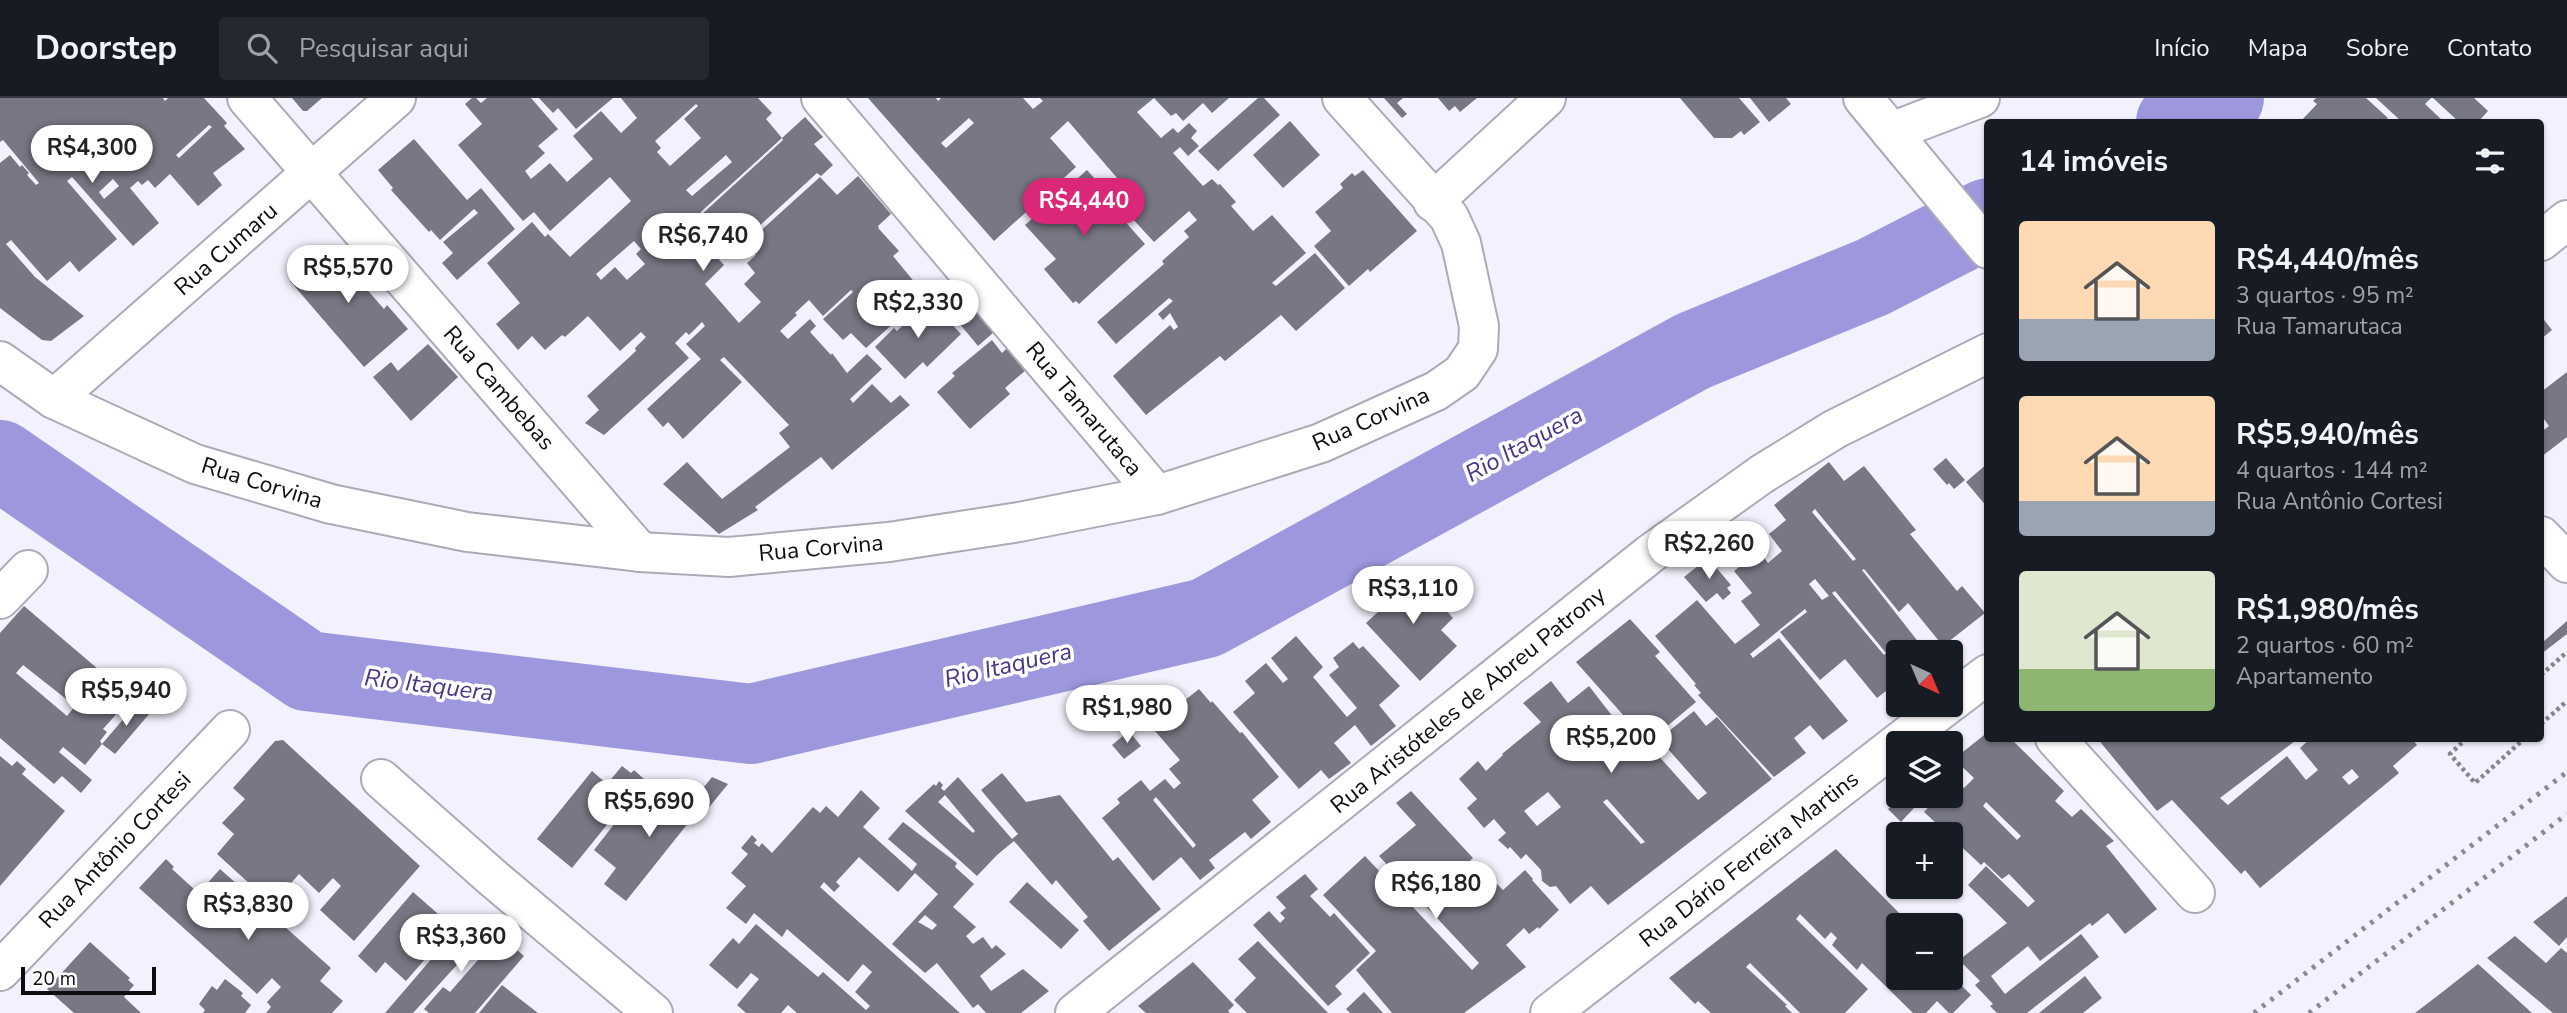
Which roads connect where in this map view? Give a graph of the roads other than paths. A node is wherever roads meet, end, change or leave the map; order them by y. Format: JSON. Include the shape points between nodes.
{"nodes":[{"id":1,"x":247,"y":98,"type":"edge"},
{"id":2,"x":396,"y":98,"type":"edge"},
{"id":3,"x":821,"y":98,"type":"edge"},
{"id":4,"x":1342,"y":98,"type":"edge"},
{"id":5,"x":1546,"y":98,"type":"edge"},
{"id":6,"x":1863,"y":98,"type":"edge"},
{"id":7,"x":1980,"y":98,"type":"edge"},
{"id":8,"x":1891,"y":132,"type":"junction"},
{"id":9,"x":313,"y":173,"type":"junction"},
{"id":10,"x":1433,"y":202,"type":"junction"},
{"id":11,"x":2567,"y":220,"type":"edge"},
{"id":12,"x":2544,"y":239,"type":"edge"},
{"id":13,"x":1984,"y":244,"type":"edge"},
{"id":14,"x":1984,"y":355,"type":"edge"},
{"id":15,"x":0,"y":361,"type":"edge"},
{"id":16,"x":54,"y":399,"type":"junction"},
{"id":17,"x":1157,"y":495,"type":"junction"},
{"id":18,"x":2544,"y":539,"type":"edge"},
{"id":19,"x":640,"y":552,"type":"junction"},
{"id":20,"x":2567,"y":563,"type":"edge"},
{"id":21,"x":28,"y":570,"type":"dead end"},
{"id":22,"x":0,"y":599,"type":"edge"},
{"id":23,"x":1984,"y":677,"type":"edge"},
{"id":24,"x":1964,"y":692,"type":"edge"},
{"id":25,"x":1931,"y":718,"type":"edge"},
{"id":26,"x":230,"y":730,"type":"dead end"},
{"id":27,"x":2059,"y":742,"type":"edge"},
{"id":28,"x":381,"y":779,"type":"dead end"},
{"id":29,"x":2195,"y":893,"type":"dead end"},
{"id":30,"x":0,"y":971,"type":"edge"},
{"id":31,"x":653,"y":1013,"type":"edge"},
{"id":32,"x":1075,"y":1013,"type":"edge"},
{"id":33,"x":1550,"y":1013,"type":"edge"}],
"edges":[{"from":1,"to":9,"type":"street","name":"Rua Cambebas"},
{"from":2,"to":9,"type":"street","name":"Rua Cumaru"},
{"from":3,"to":17,"type":"street","name":"Rua Tamarutaca"},
{"from":4,"to":10,"type":"street","name":"Rua Corvina"},
{"from":5,"to":10,"type":"street"},
{"from":6,"to":8,"type":"street"},
{"from":7,"to":8,"type":"street"},
{"from":8,"to":13,"type":"street"},
{"from":9,"to":16,"type":"street","name":"Rua Cumaru"},
{"from":9,"to":19,"type":"street","name":"Rua Cambebas"},
{"from":10,"to":17,"type":"street","name":"Rua Corvina","via":[[1449,217],[1461,243],[1479,326],[1478,349],[1462,373],[1437,391],[1321,443]]},
{"from":11,"to":12,"type":"street"},
{"from":14,"to":32,"type":"street","name":"Rua Aristóteles de Abreu Patrony","via":[[1835,429],[1672,538]]},
{"from":15,"to":16,"type":"street","name":"Rua Corvina"},
{"from":16,"to":19,"type":"street","name":"Rua Corvina","via":[[195,464],[331,505],[467,532]]},
{"from":17,"to":19,"type":"street","name":"Rua Corvina","via":[[888,542],[729,556]]},
{"from":18,"to":20,"type":"street"},
{"from":21,"to":22,"type":"street"},
{"from":23,"to":24,"type":"street","name":"Rua Dário Ferreira Martins"},
{"from":25,"to":33,"type":"street","name":"Rua Dário Ferreira Martins"},
{"from":26,"to":30,"type":"street","name":"Rua Antônio Cortesi"},
{"from":27,"to":29,"type":"street"},
{"from":28,"to":31,"type":"street"}]}
